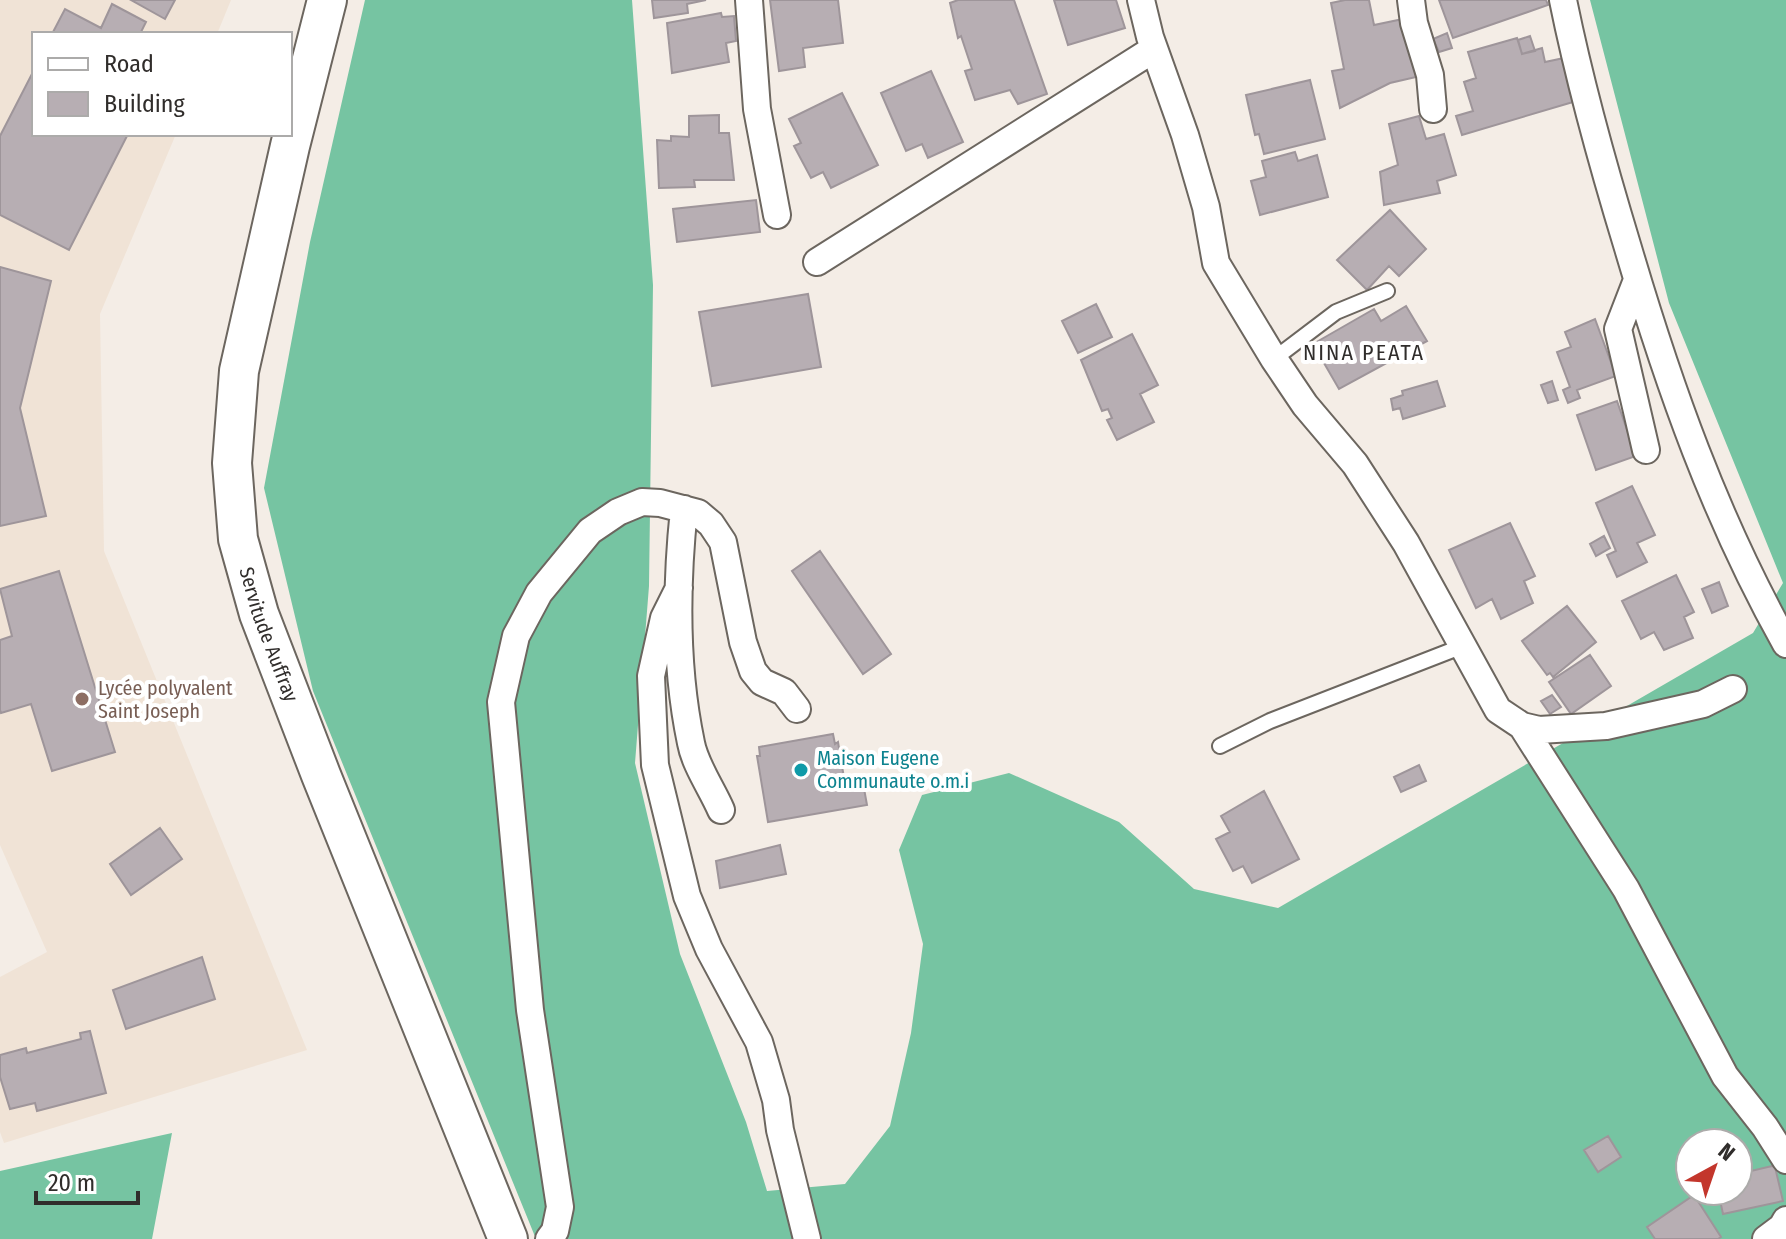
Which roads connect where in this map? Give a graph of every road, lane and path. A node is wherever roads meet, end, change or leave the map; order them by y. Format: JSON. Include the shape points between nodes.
{"nodes":[{"id":1,"x":327,"y":0,"type":"edge"},
{"id":2,"x":749,"y":0,"type":"edge"},
{"id":3,"x":1141,"y":0,"type":"edge"},
{"id":4,"x":1411,"y":0,"type":"edge"},
{"id":5,"x":1563,"y":0,"type":"edge"},
{"id":6,"x":1154,"y":49,"type":"junction"},
{"id":7,"x":1433,"y":109,"type":"dead end"},
{"id":8,"x":777,"y":215,"type":"dead end"},
{"id":9,"x":817,"y":262,"type":"dead end"},
{"id":10,"x":1637,"y":280,"type":"junction"},
{"id":11,"x":1387,"y":291,"type":"dead end"},
{"id":12,"x":1274,"y":359,"type":"junction"},
{"id":13,"x":1646,"y":450,"type":"dead end"},
{"id":14,"x":684,"y":509,"type":"junction"},
{"id":15,"x":679,"y":588,"type":"junction"},
{"id":16,"x":1786,"y":644,"type":"edge"},
{"id":17,"x":1463,"y":646,"type":"junction"},
{"id":18,"x":1733,"y":689,"type":"dead end"},
{"id":19,"x":797,"y":709,"type":"dead end"},
{"id":20,"x":1522,"y":726,"type":"junction"},
{"id":21,"x":1220,"y":746,"type":"dead end"},
{"id":22,"x":721,"y":810,"type":"dead end"},
{"id":23,"x":1786,"y":1160,"type":"edge"},
{"id":24,"x":1786,"y":1220,"type":"edge"},
{"id":25,"x":500,"y":1234,"type":"edge"},
{"id":26,"x":549,"y":1239,"type":"edge"},
{"id":27,"x":807,"y":1239,"type":"edge"},
{"id":28,"x":1766,"y":1239,"type":"edge"}],
"edges":[{"from":1,"to":25,"type":"street","name":"Servitude Auffray","via":[[239,371],[232,463],[238,539],[259,614]]},
{"from":2,"to":8,"type":"street","via":[[757,109]]},
{"from":3,"to":6,"type":"street"},
{"from":4,"to":7,"type":"street"},
{"from":5,"to":10,"type":"street"},
{"from":6,"to":9,"type":"street"},
{"from":6,"to":12,"type":"street","via":[[1190,149],[1216,263]]},
{"from":10,"to":13,"type":"street","via":[[1618,329]]},
{"from":10,"to":16,"type":"street","via":[[1704,476]]},
{"from":11,"to":12,"type":"lane","via":[[1336,312]]},
{"from":12,"to":17,"type":"street","via":[[1355,464]]},
{"from":14,"to":15,"type":"street"},
{"from":14,"to":19,"type":"street","via":[[711,524],[723,542],[753,671],[762,682],[784,692]]},
{"from":14,"to":26,"type":"street","via":[[642,502],[590,531],[539,593],[521,625],[501,702],[530,1010],[560,1207]]},
{"from":15,"to":22,"type":"street","via":[[691,746]]},
{"from":15,"to":27,"type":"street","via":[[664,618],[651,676],[655,765],[687,896],[759,1042]]},
{"from":17,"to":20,"type":"street","via":[[1498,710]]},
{"from":17,"to":21,"type":"lane","via":[[1270,721]]},
{"from":18,"to":20,"type":"street","via":[[1703,704],[1606,726]]},
{"from":20,"to":23,"type":"street","via":[[1626,889],[1725,1076]]},
{"from":24,"to":28,"type":"street"}]}
